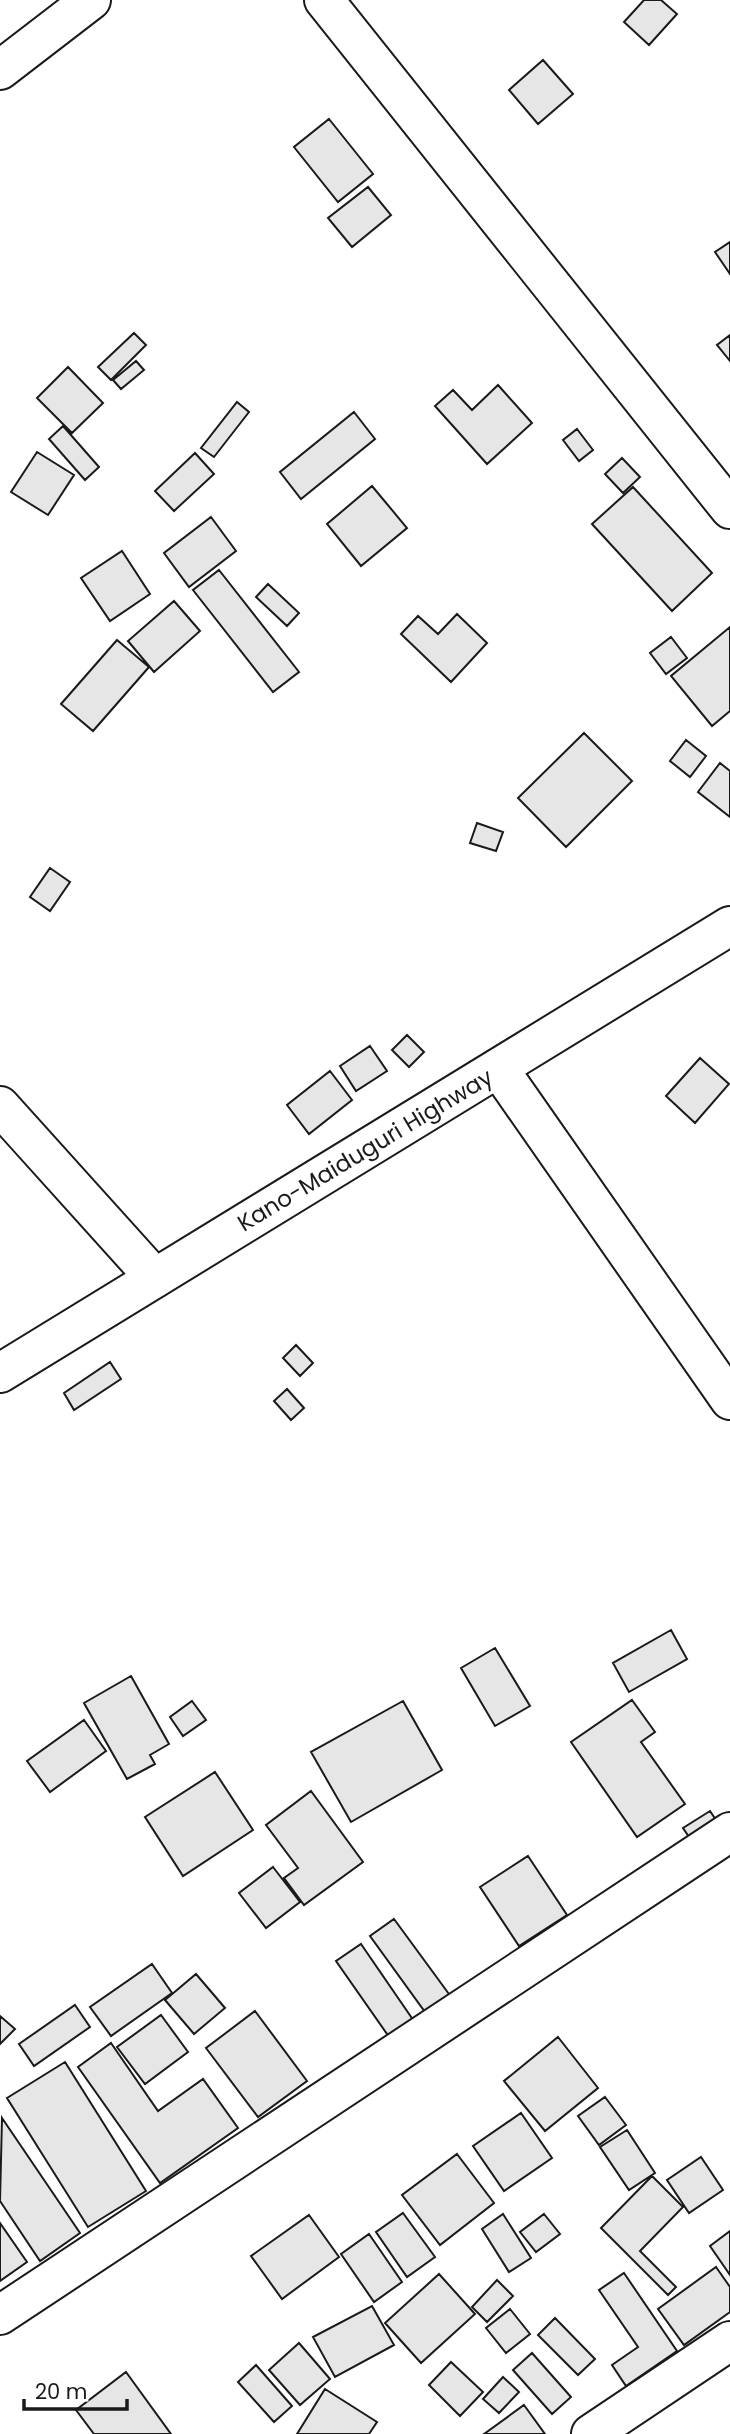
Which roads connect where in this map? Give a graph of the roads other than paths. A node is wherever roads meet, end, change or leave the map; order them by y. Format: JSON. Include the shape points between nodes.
{"nodes":[{"id":1,"x":91,"y":0,"type":"edge"},
{"id":2,"x":324,"y":0,"type":"edge"},
{"id":3,"x":0,"y":70,"type":"edge"},
{"id":4,"x":730,"y":509,"type":"edge"},
{"id":5,"x":730,"y":926,"type":"edge"},
{"id":6,"x":499,"y":1069,"type":"junction"},
{"id":7,"x":0,"y":1106,"type":"edge"},
{"id":8,"x":155,"y":1278,"type":"junction"},
{"id":9,"x":0,"y":1373,"type":"edge"},
{"id":10,"x":730,"y":1400,"type":"edge"},
{"id":11,"x":730,"y":1832,"type":"edge"},
{"id":12,"x":0,"y":2315,"type":"edge"},
{"id":13,"x":730,"y":2341,"type":"edge"},
{"id":14,"x":591,"y":2434,"type":"edge"}],
"edges":[{"from":1,"to":3,"type":"main road"},
{"from":2,"to":4,"type":"main road"},
{"from":5,"to":6,"type":"main road","name":"Kano-Maiduguri Highway"},
{"from":6,"to":8,"type":"main road","name":"Kano-Maiduguri Highway"},
{"from":6,"to":10,"type":"main road"},
{"from":7,"to":8,"type":"main road"},
{"from":8,"to":9,"type":"main road","name":"Kano-Maiduguri Highway"},
{"from":11,"to":12,"type":"main road"},
{"from":13,"to":14,"type":"main road"}]}
